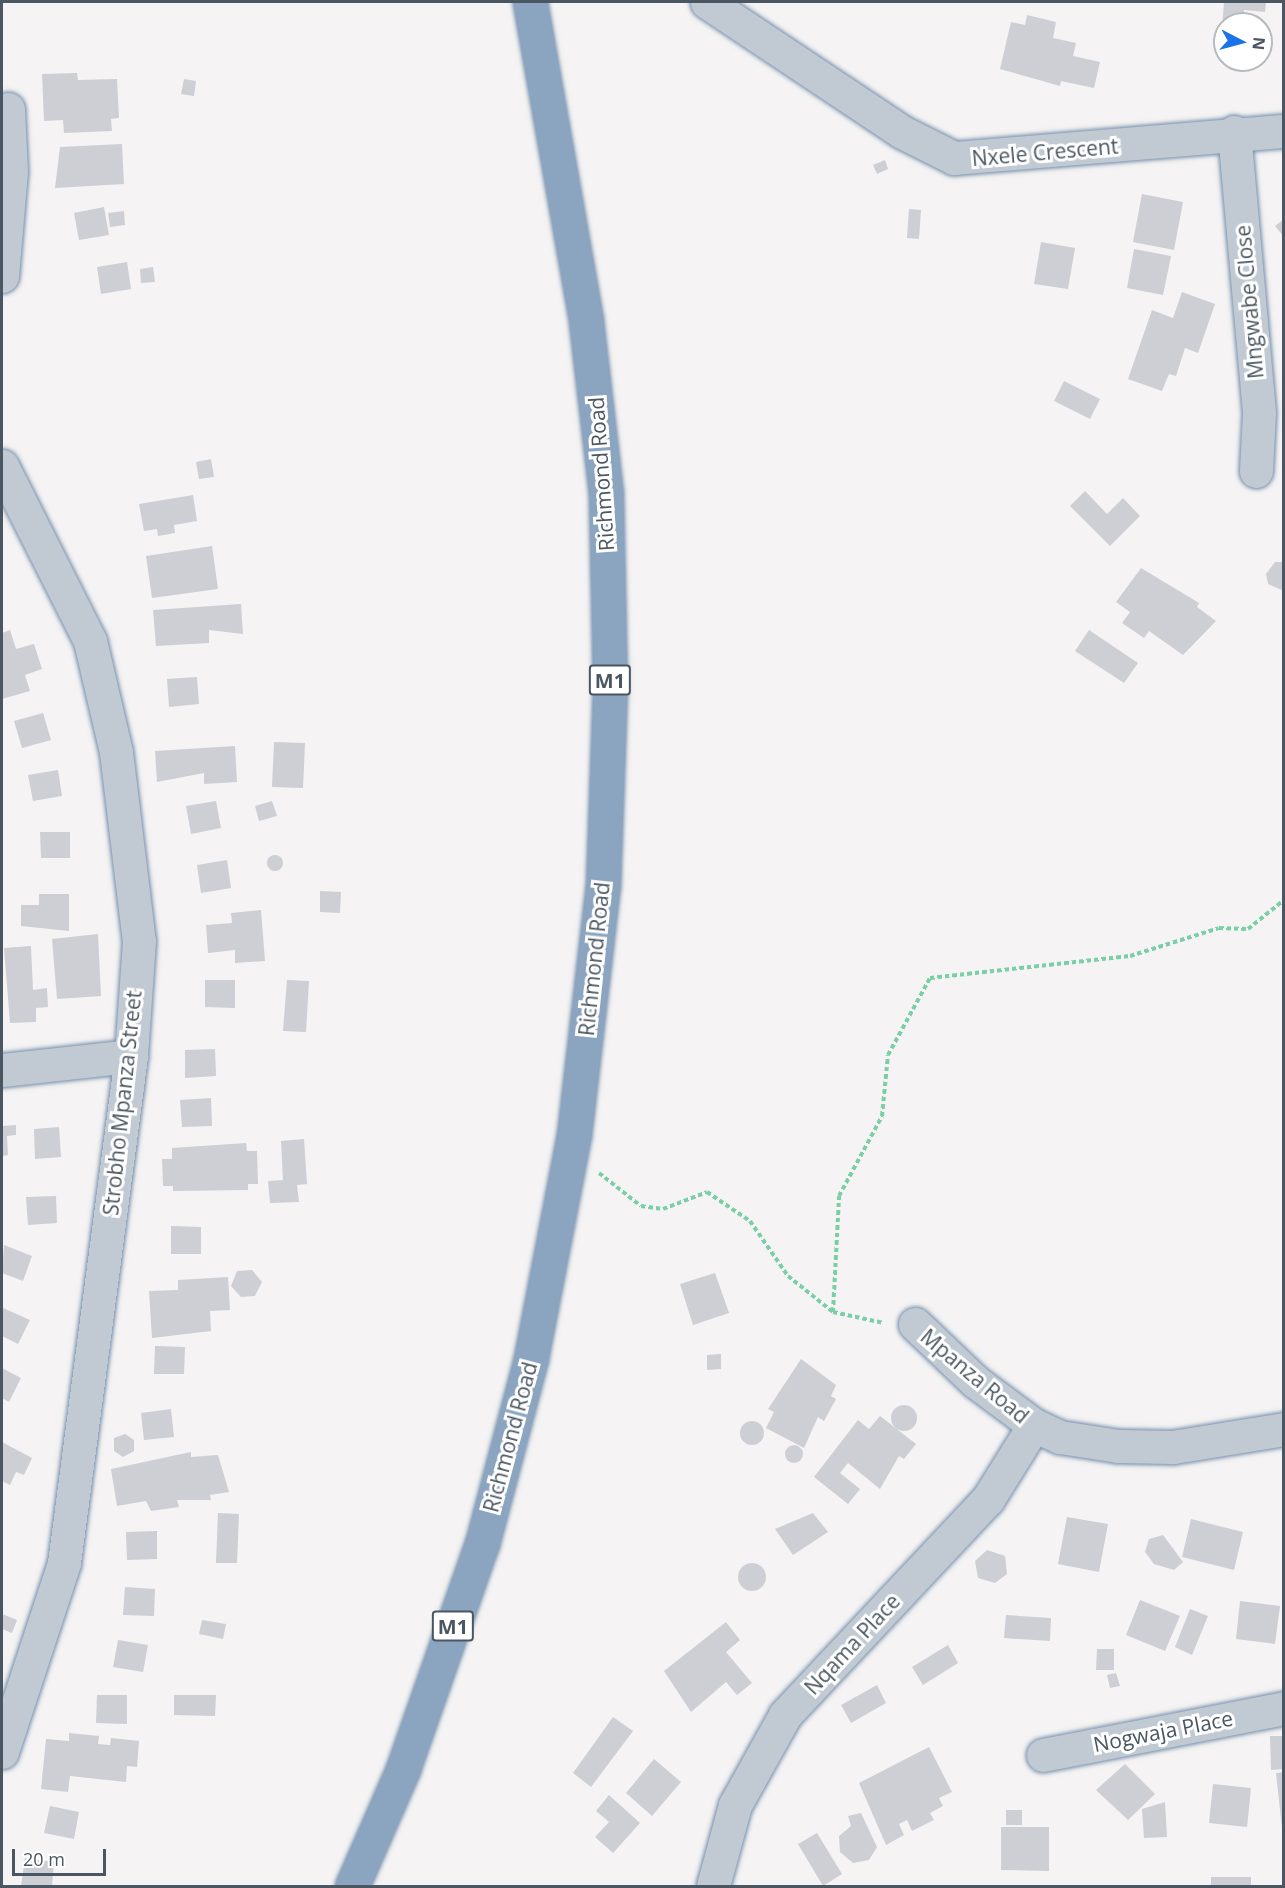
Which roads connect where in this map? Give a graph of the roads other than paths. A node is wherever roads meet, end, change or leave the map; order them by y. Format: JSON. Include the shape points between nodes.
{"nodes":[{"id":1,"x":530,"y":2,"type":"edge"},
{"id":2,"x":707,"y":2,"type":"edge"},
{"id":3,"x":8,"y":109,"type":"dead end"},
{"id":4,"x":1284,"y":131,"type":"edge"},
{"id":5,"x":1234,"y":132,"type":"junction"},
{"id":6,"x":6,"y":172,"type":"edge"},
{"id":7,"x":2,"y":276,"type":"edge"},
{"id":8,"x":2,"y":466,"type":"edge"},
{"id":9,"x":1256,"y":471,"type":"dead end"},
{"id":10,"x":131,"y":1056,"type":"junction"},
{"id":11,"x":2,"y":1070,"type":"edge"},
{"id":12,"x":915,"y":1324,"type":"road end"},
{"id":13,"x":1034,"y":1425,"type":"junction"},
{"id":14,"x":1284,"y":1429,"type":"edge"},
{"id":15,"x":1284,"y":1708,"type":"edge"},
{"id":16,"x":2,"y":1752,"type":"edge"},
{"id":17,"x":1043,"y":1755,"type":"dead end"},
{"id":18,"x":351,"y":1887,"type":"edge"},
{"id":19,"x":713,"y":1887,"type":"edge"}],
"edges":[{"from":1,"to":18,"type":"highway","name":"Richmond Road","number":"M1","via":[[586,320],[606,494],[610,689],[603,886],[574,1135],[531,1358],[482,1544],[403,1769]]},
{"from":2,"to":5,"type":"street","name":"Nxele Crescent","via":[[902,132],[954,158],[1068,152]]},
{"from":3,"to":6,"type":"street"},
{"from":4,"to":5,"type":"street","name":"Nxele Crescent"},
{"from":5,"to":9,"type":"street","name":"Mngwabe Close","via":[[1259,413]]},
{"from":6,"to":7,"type":"street"},
{"from":8,"to":10,"type":"street","name":"Strobho Mpanza Street","via":[[90,641],[106,700],[131,843],[139,941]]},
{"from":10,"to":11,"type":"street"},
{"from":10,"to":16,"type":"street","name":"Strobho Mpanza Street","via":[[64,1563]]},
{"from":12,"to":13,"type":"street","name":"Mpanza Road","via":[[961,1370]]},
{"from":13,"to":14,"type":"street","name":"Mpanza Road","via":[[1060,1437],[1118,1446],[1173,1447]]},
{"from":13,"to":19,"type":"street","name":"Nqama Place","via":[[988,1498],[785,1715],[735,1805]]},
{"from":15,"to":17,"type":"street","name":"Nogwaja Place"}]}
